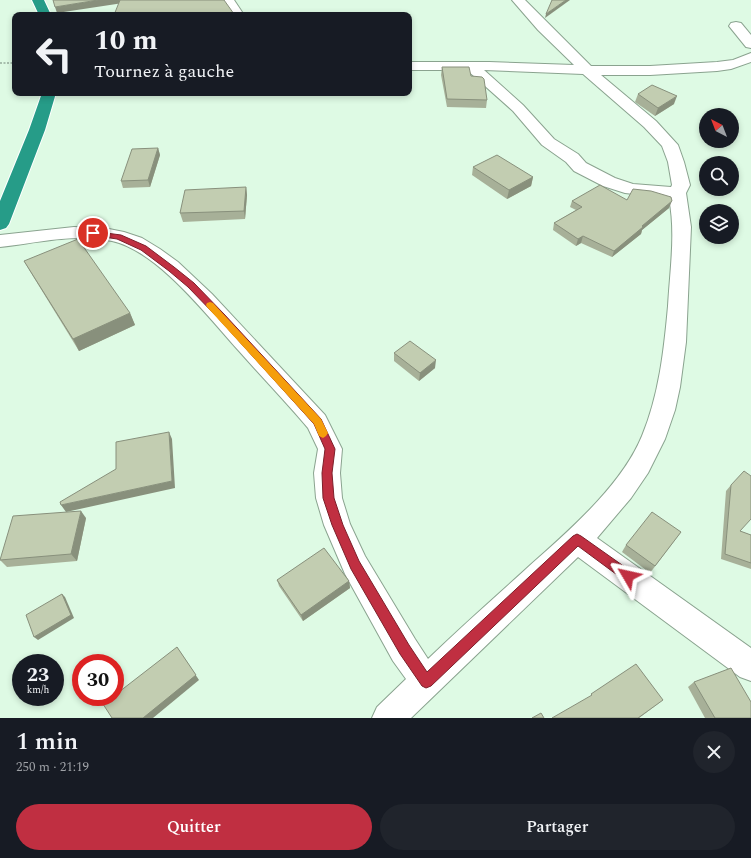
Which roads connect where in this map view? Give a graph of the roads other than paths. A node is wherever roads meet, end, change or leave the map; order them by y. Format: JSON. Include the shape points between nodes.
{"nodes":[{"id":1,"x":38,"y":0,"type":"edge"},
{"id":2,"x":228,"y":0,"type":"edge"},
{"id":3,"x":518,"y":0,"type":"edge"},
{"id":4,"x":44,"y":12,"type":"edge"},
{"id":5,"x":236,"y":12,"type":"edge"},
{"id":6,"x":736,"y":26,"type":"dead end"},
{"id":7,"x":751,"y":44,"type":"edge"},
{"id":8,"x":751,"y":57,"type":"edge"},
{"id":9,"x":412,"y":66,"type":"edge"},
{"id":10,"x":471,"y":66,"type":"junction"},
{"id":11,"x":588,"y":71,"type":"junction"},
{"id":12,"x":49,"y":96,"type":"edge"},
{"id":13,"x":677,"y":193,"type":"junction"},
{"id":14,"x":0,"y":224,"type":"edge"},
{"id":15,"x":0,"y":241,"type":"edge"},
{"id":16,"x":577,"y":540,"type":"junction"},
{"id":17,"x":751,"y":666,"type":"edge"},
{"id":18,"x":426,"y":682,"type":"junction"},
{"id":19,"x":388,"y":718,"type":"edge"}],
"edges":[{"from":1,"to":4,"type":"highway"},
{"from":2,"to":5,"type":"street"},
{"from":3,"to":11,"type":"street"},
{"from":6,"to":7,"type":"street"},
{"from":8,"to":11,"type":"street","via":[[723,67]]},
{"from":9,"to":10,"type":"street"},
{"from":10,"to":11,"type":"street"},
{"from":10,"to":13,"type":"street","via":[[518,108],[548,142],[572,158],[580,167],[609,182],[631,189]]},
{"from":11,"to":13,"type":"street","via":[[650,124],[670,145],[681,185]]},
{"from":12,"to":14,"type":"highway"},
{"from":13,"to":16,"type":"street","via":[[682,227],[679,293],[674,352],[663,411],[649,448],[631,479]]},
{"from":15,"to":18,"type":"street","via":[[93,233],[118,236],[162,260],[201,296],[318,422],[330,449],[327,473],[328,498],[338,525],[355,565],[404,650]]},
{"from":16,"to":17,"type":"street"},
{"from":16,"to":18,"type":"street"},
{"from":18,"to":19,"type":"street"}]}
